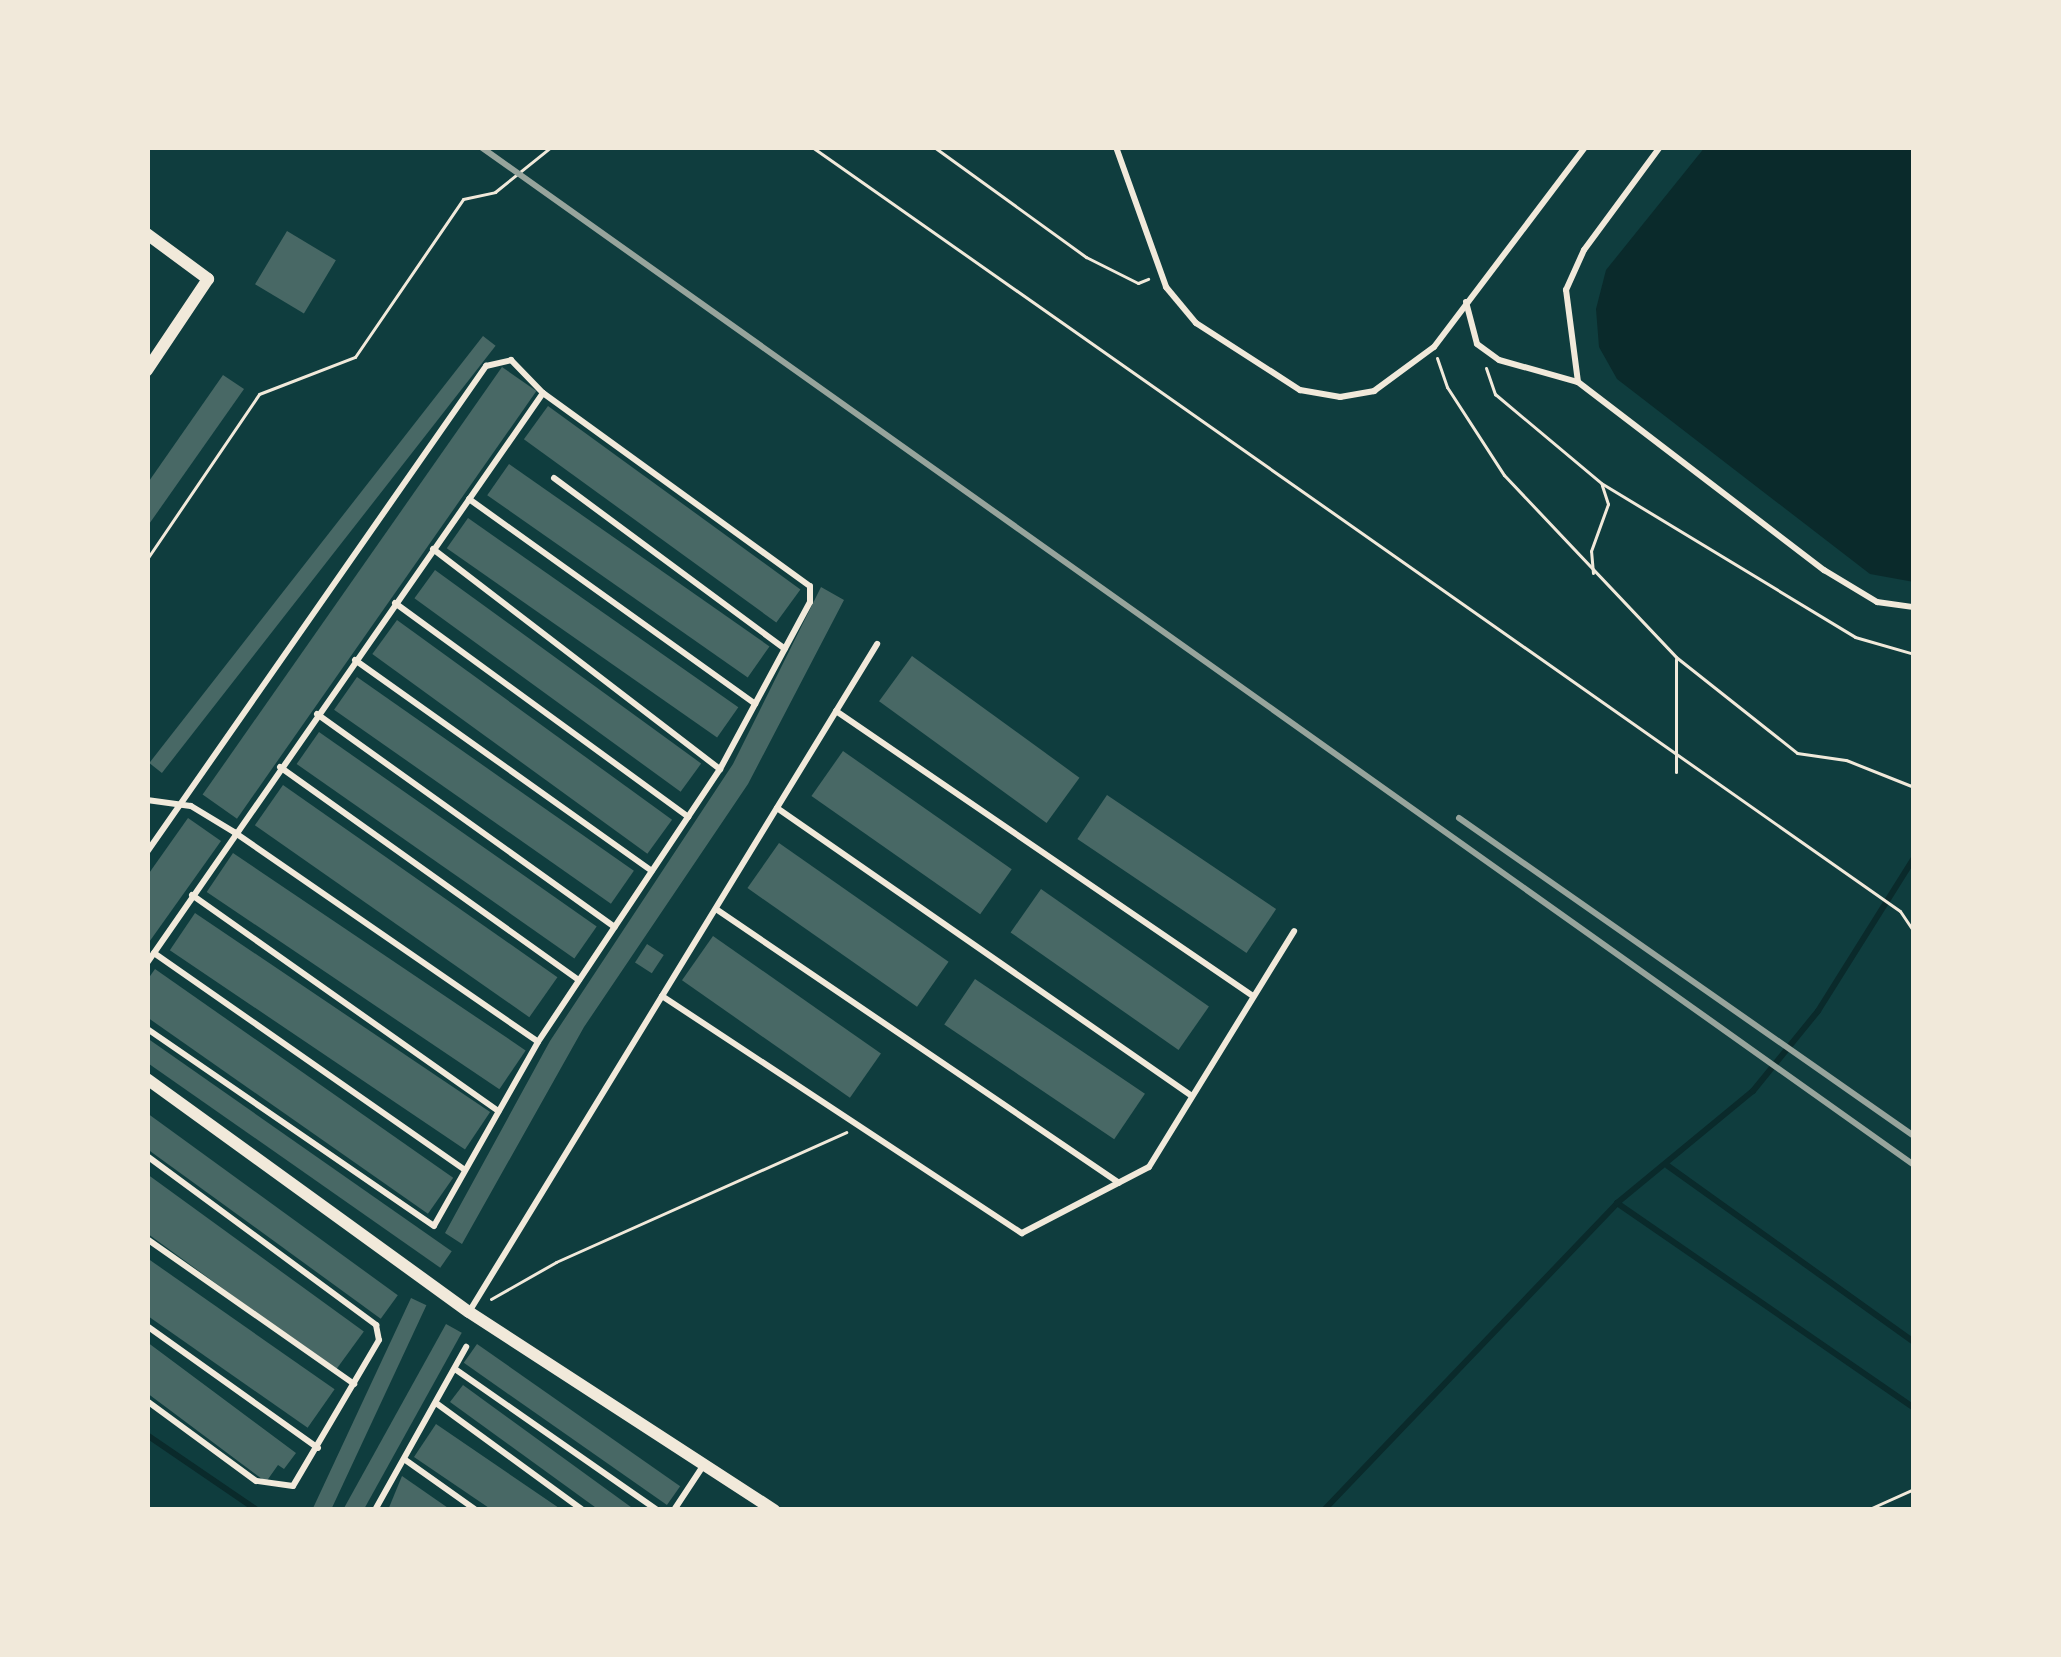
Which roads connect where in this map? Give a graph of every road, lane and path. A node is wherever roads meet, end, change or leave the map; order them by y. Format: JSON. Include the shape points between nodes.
{"nodes":[{"id":1,"x":551,"y":147,"type":"edge"},
{"id":2,"x":812,"y":147,"type":"edge"},
{"id":3,"x":934,"y":147,"type":"edge"},
{"id":4,"x":1116,"y":147,"type":"edge"},
{"id":5,"x":1585,"y":147,"type":"edge"},
{"id":6,"x":1660,"y":147,"type":"edge"},
{"id":7,"x":147,"y":234,"type":"edge"},
{"id":8,"x":1160,"y":274,"type":"junction"},
{"id":9,"x":1466,"y":302,"type":"junction"},
{"id":10,"x":1477,"y":344,"type":"junction"},
{"id":11,"x":1434,"y":347,"type":"junction"},
{"id":12,"x":147,"y":370,"type":"edge"},
{"id":13,"x":1578,"y":382,"type":"junction"},
{"id":14,"x":543,"y":393,"type":"junction"},
{"id":15,"x":554,"y":478,"type":"dead end"},
{"id":16,"x":1601,"y":483,"type":"junction"},
{"id":17,"x":469,"y":499,"type":"junction"},
{"id":18,"x":433,"y":549,"type":"junction"},
{"id":19,"x":147,"y":559,"type":"edge"},
{"id":20,"x":1593,"y":575,"type":"junction"},
{"id":21,"x":395,"y":603,"type":"junction"},
{"id":22,"x":1914,"y":607,"type":"edge"},
{"id":23,"x":877,"y":644,"type":"dead end"},
{"id":24,"x":785,"y":649,"type":"junction"},
{"id":25,"x":1912,"y":653,"type":"edge"},
{"id":26,"x":1676,"y":657,"type":"junction"},
{"id":27,"x":355,"y":660,"type":"junction"},
{"id":28,"x":755,"y":704,"type":"junction"},
{"id":29,"x":836,"y":712,"type":"junction"},
{"id":30,"x":317,"y":714,"type":"junction"},
{"id":31,"x":1676,"y":754,"type":"junction"},
{"id":32,"x":280,"y":767,"type":"junction"},
{"id":33,"x":721,"y":769,"type":"junction"},
{"id":34,"x":1676,"y":772,"type":"dead end"},
{"id":35,"x":1914,"y":788,"type":"edge"},
{"id":36,"x":147,"y":800,"type":"edge"},
{"id":37,"x":177,"y":804,"type":"junction"},
{"id":38,"x":777,"y":808,"type":"junction"},
{"id":39,"x":688,"y":818,"type":"junction"},
{"id":40,"x":234,"y":832,"type":"junction"},
{"id":41,"x":147,"y":852,"type":"edge"},
{"id":42,"x":652,"y":872,"type":"junction"},
{"id":43,"x":192,"y":895,"type":"junction"},
{"id":44,"x":716,"y":909,"type":"junction"},
{"id":45,"x":615,"y":927,"type":"junction"},
{"id":46,"x":1294,"y":931,"type":"dead end"},
{"id":47,"x":1914,"y":932,"type":"edge"},
{"id":48,"x":154,"y":953,"type":"junction"},
{"id":49,"x":147,"y":963,"type":"edge"},
{"id":50,"x":579,"y":980,"type":"junction"},
{"id":51,"x":662,"y":996,"type":"junction"},
{"id":52,"x":1253,"y":996,"type":"junction"},
{"id":53,"x":147,"y":1029,"type":"edge"},
{"id":54,"x":538,"y":1042,"type":"junction"},
{"id":55,"x":147,"y":1079,"type":"edge"},
{"id":56,"x":1192,"y":1096,"type":"junction"},
{"id":57,"x":499,"y":1111,"type":"junction"},
{"id":58,"x":857,"y":1127,"type":"junction"},
{"id":59,"x":147,"y":1156,"type":"edge"},
{"id":60,"x":465,"y":1170,"type":"junction"},
{"id":61,"x":1119,"y":1183,"type":"junction"},
{"id":62,"x":147,"y":1239,"type":"edge"},
{"id":63,"x":469,"y":1312,"type":"junction"},
{"id":64,"x":147,"y":1326,"type":"edge"},
{"id":65,"x":466,"y":1347,"type":"dead end"},
{"id":66,"x":455,"y":1369,"type":"junction"},
{"id":67,"x":354,"y":1384,"type":"junction"},
{"id":68,"x":147,"y":1401,"type":"edge"},
{"id":69,"x":436,"y":1403,"type":"junction"},
{"id":70,"x":318,"y":1448,"type":"junction"},
{"id":71,"x":404,"y":1459,"type":"junction"},
{"id":72,"x":705,"y":1463,"type":"junction"},
{"id":73,"x":1914,"y":1489,"type":"edge"},
{"id":74,"x":375,"y":1510,"type":"edge"},
{"id":75,"x":476,"y":1510,"type":"edge"},
{"id":76,"x":583,"y":1510,"type":"edge"},
{"id":77,"x":656,"y":1510,"type":"edge"},
{"id":78,"x":674,"y":1510,"type":"edge"},
{"id":79,"x":774,"y":1510,"type":"edge"},
{"id":80,"x":1867,"y":1510,"type":"edge"}],
"edges":[{"from":1,"to":19,"type":"path","via":[[495,191],[463,199],[356,357],[259,394]]},
{"from":2,"to":31,"type":"path"},
{"from":3,"to":8,"type":"path","via":[[1086,257],[1138,283]]},
{"from":4,"to":8,"type":"lane"},
{"from":5,"to":9,"type":"lane"},
{"from":6,"to":13,"type":"lane","via":[[1584,250],[1566,290]]},
{"from":7,"to":12,"type":"street","via":[[208,279]]},
{"from":8,"to":11,"type":"lane","via":[[1196,323],[1300,390],[1340,397],[1374,391]]},
{"from":9,"to":10,"type":"lane"},
{"from":9,"to":11,"type":"lane"},
{"from":10,"to":13,"type":"lane","via":[[1499,359]]},
{"from":10,"to":16,"type":"path","via":[[1495,394]]},
{"from":11,"to":20,"type":"path","via":[[1447,387],[1504,475]]},
{"from":13,"to":22,"type":"lane","via":[[1824,570],[1877,602]]},
{"from":14,"to":17,"type":"lane"},
{"from":14,"to":24,"type":"lane","via":[[810,586]]},
{"from":14,"to":37,"type":"lane","via":[[511,360],[486,366]]},
{"from":15,"to":24,"type":"lane"},
{"from":16,"to":20,"type":"path","via":[[1608,504],[1591,551]]},
{"from":16,"to":25,"type":"path","via":[[1855,637]]},
{"from":17,"to":18,"type":"lane"},
{"from":17,"to":28,"type":"lane"},
{"from":18,"to":21,"type":"lane"},
{"from":18,"to":33,"type":"lane"},
{"from":20,"to":26,"type":"path"},
{"from":21,"to":27,"type":"lane"},
{"from":21,"to":39,"type":"lane"},
{"from":23,"to":29,"type":"lane"},
{"from":24,"to":28,"type":"lane"},
{"from":26,"to":31,"type":"path"},
{"from":26,"to":35,"type":"path","via":[[1797,753],[1846,760]]},
{"from":27,"to":30,"type":"lane"},
{"from":27,"to":42,"type":"lane"},
{"from":28,"to":33,"type":"lane"},
{"from":29,"to":38,"type":"lane"},
{"from":29,"to":52,"type":"lane"},
{"from":30,"to":32,"type":"lane"},
{"from":30,"to":45,"type":"lane"},
{"from":31,"to":34,"type":"path"},
{"from":31,"to":47,"type":"path","via":[[1900,911]]},
{"from":32,"to":40,"type":"lane"},
{"from":32,"to":50,"type":"lane"},
{"from":33,"to":39,"type":"lane"},
{"from":36,"to":37,"type":"lane"},
{"from":37,"to":40,"type":"lane"},
{"from":37,"to":41,"type":"lane"},
{"from":38,"to":44,"type":"lane"},
{"from":38,"to":56,"type":"lane"},
{"from":39,"to":42,"type":"lane"},
{"from":40,"to":43,"type":"lane"},
{"from":40,"to":54,"type":"lane"},
{"from":42,"to":45,"type":"lane"},
{"from":43,"to":48,"type":"lane"},
{"from":43,"to":57,"type":"lane"},
{"from":44,"to":51,"type":"lane"},
{"from":44,"to":61,"type":"lane"},
{"from":45,"to":50,"type":"lane"},
{"from":46,"to":52,"type":"lane"},
{"from":48,"to":49,"type":"lane"},
{"from":48,"to":60,"type":"lane"},
{"from":50,"to":54,"type":"lane"},
{"from":51,"to":58,"type":"lane"},
{"from":51,"to":63,"type":"lane"},
{"from":52,"to":56,"type":"lane"},
{"from":53,"to":60,"type":"lane","via":[[434,1226]]},
{"from":54,"to":57,"type":"lane"},
{"from":55,"to":63,"type":"street"},
{"from":56,"to":61,"type":"lane","via":[[1148,1167]]},
{"from":57,"to":60,"type":"lane"},
{"from":58,"to":61,"type":"lane","via":[[1022,1233]]},
{"from":58,"to":63,"type":"path","via":[[556,1262]]},
{"from":59,"to":67,"type":"lane","via":[[376,1325],[379,1340]]},
{"from":62,"to":67,"type":"lane"},
{"from":63,"to":72,"type":"street"},
{"from":64,"to":70,"type":"lane"},
{"from":65,"to":66,"type":"lane"},
{"from":66,"to":69,"type":"lane"},
{"from":66,"to":77,"type":"lane"},
{"from":67,"to":70,"type":"lane"},
{"from":68,"to":70,"type":"lane","via":[[256,1481],[293,1486]]},
{"from":69,"to":71,"type":"lane"},
{"from":69,"to":76,"type":"lane"},
{"from":71,"to":74,"type":"lane"},
{"from":71,"to":75,"type":"lane"},
{"from":72,"to":78,"type":"lane"},
{"from":72,"to":79,"type":"street"},
{"from":73,"to":80,"type":"path"}]}
